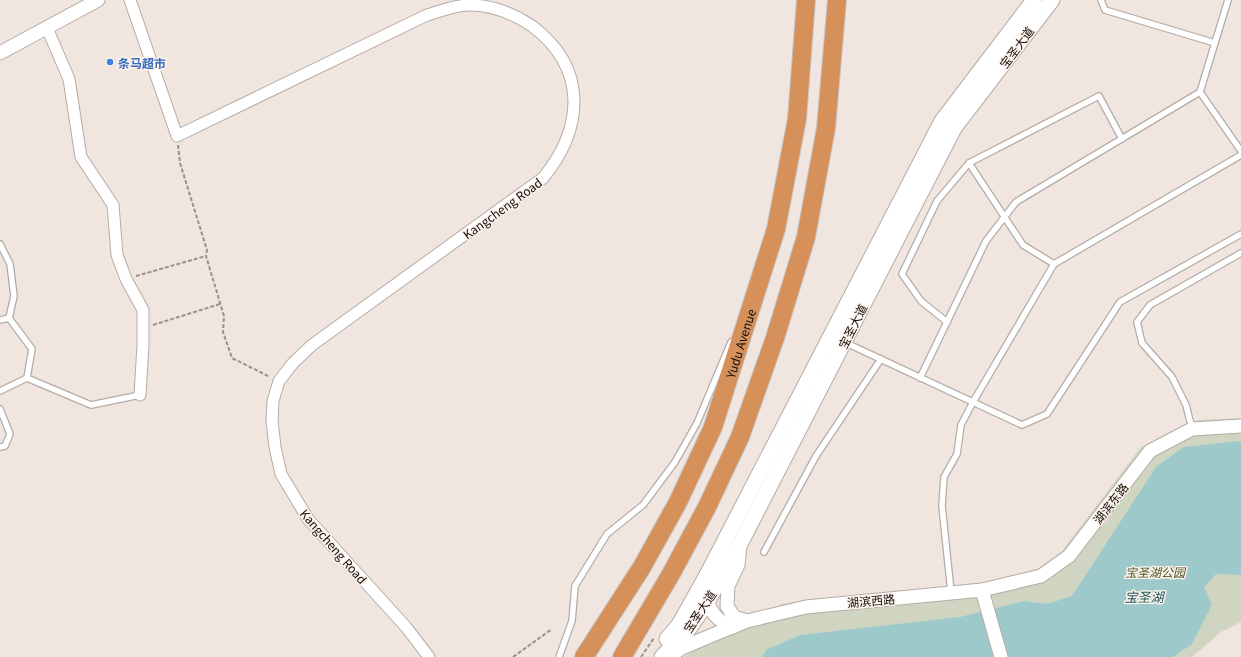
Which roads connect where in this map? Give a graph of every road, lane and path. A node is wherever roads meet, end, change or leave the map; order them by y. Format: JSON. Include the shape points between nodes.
{"nodes":[{"id":1,"x":98,"y":0,"type":"edge"},
{"id":2,"x":130,"y":0,"type":"edge"},
{"id":3,"x":806,"y":0,"type":"edge"},
{"id":4,"x":837,"y":0,"type":"edge"},
{"id":5,"x":1034,"y":0,"type":"edge"},
{"id":6,"x":1052,"y":0,"type":"edge"},
{"id":7,"x":1101,"y":0,"type":"edge"},
{"id":8,"x":1228,"y":0,"type":"edge"},
{"id":9,"x":47,"y":28,"type":"junction"},
{"id":10,"x":1215,"y":43,"type":"junction"},
{"id":11,"x":0,"y":53,"type":"edge"},
{"id":12,"x":1200,"y":92,"type":"junction"},
{"id":13,"x":177,"y":136,"type":"junction"},
{"id":14,"x":1122,"y":139,"type":"junction"},
{"id":15,"x":1241,"y":151,"type":"edge"},
{"id":16,"x":1241,"y":155,"type":"edge"},
{"id":17,"x":969,"y":163,"type":"junction"},
{"id":18,"x":1004,"y":217,"type":"junction"},
{"id":19,"x":1241,"y":234,"type":"edge"},
{"id":20,"x":0,"y":244,"type":"edge"},
{"id":21,"x":1241,"y":253,"type":"edge"},
{"id":22,"x":206,"y":256,"type":"junction"},
{"id":23,"x":1054,"y":264,"type":"junction"},
{"id":24,"x":126,"y":279,"type":"junction"},
{"id":25,"x":754,"y":301,"type":"junction"},
{"id":26,"x":220,"y":304,"type":"junction"},
{"id":27,"x":10,"y":318,"type":"junction"},
{"id":28,"x":0,"y":320,"type":"edge"},
{"id":29,"x":947,"y":322,"type":"junction"},
{"id":30,"x":143,"y":328,"type":"junction"},
{"id":31,"x":844,"y":342,"type":"junction"},
{"id":32,"x":881,"y":359,"type":"junction"},
{"id":33,"x":27,"y":378,"type":"junction"},
{"id":34,"x":920,"y":378,"type":"junction"},
{"id":35,"x":279,"y":381,"type":"junction"},
{"id":36,"x":0,"y":391,"type":"edge"},
{"id":37,"x":140,"y":395,"type":"joint"},
{"id":38,"x":973,"y":402,"type":"junction"},
{"id":39,"x":0,"y":409,"type":"edge"},
{"id":40,"x":1241,"y":426,"type":"edge"},
{"id":41,"x":1192,"y":429,"type":"junction"},
{"id":42,"x":0,"y":448,"type":"edge"},
{"id":43,"x":741,"y":542,"type":"junction"},
{"id":44,"x":764,"y":552,"type":"dead end"},
{"id":45,"x":707,"y":575,"type":"junction"},
{"id":46,"x":982,"y":590,"type":"junction"},
{"id":47,"x":952,"y":593,"type":"junction"},
{"id":48,"x":708,"y":601,"type":"junction"},
{"id":49,"x":747,"y":621,"type":"junction"},
{"id":50,"x":733,"y":627,"type":"junction"},
{"id":51,"x":552,"y":629,"type":"dead end"},
{"id":52,"x":429,"y":657,"type":"edge"},
{"id":53,"x":513,"y":657,"type":"edge"},
{"id":54,"x":559,"y":657,"type":"edge"},
{"id":55,"x":584,"y":657,"type":"edge"},
{"id":56,"x":622,"y":657,"type":"edge"},
{"id":57,"x":652,"y":657,"type":"edge"},
{"id":58,"x":662,"y":657,"type":"edge"},
{"id":59,"x":669,"y":657,"type":"edge"},
{"id":60,"x":1001,"y":657,"type":"edge"}],
"edges":[{"from":1,"to":9,"type":"street"},
{"from":2,"to":13,"type":"street"},
{"from":3,"to":25,"type":"highway","name":"Yudu Avenue","via":[[796,119],[776,229]]},
{"from":4,"to":56,"type":"highway","via":[[821,159],[806,237],[775,338],[740,436],[714,493],[671,574]]},
{"from":5,"to":45,"type":"main road","name":"宝圣大道","via":[[942,122]]},
{"from":6,"to":31,"type":"main road","name":"宝圣大道","via":[[954,128]]},
{"from":7,"to":10,"type":"lane","via":[[1105,10]]},
{"from":8,"to":10,"type":"lane"},
{"from":9,"to":11,"type":"street"},
{"from":9,"to":24,"type":"street","via":[[69,79],[80,157],[113,205],[117,254]]},
{"from":10,"to":12,"type":"lane"},
{"from":12,"to":14,"type":"lane"},
{"from":12,"to":15,"type":"lane"},
{"from":13,"to":22,"type":"path","via":[[180,164],[207,250]]},
{"from":13,"to":35,"type":"street","name":"Kangcheng Road","via":[[420,18],[448,8],[469,5],[490,8],[527,23],[552,44],[570,75],[574,93],[571,129],[555,164],[543,178],[312,346],[293,363]]},
{"from":14,"to":17,"type":"lane","via":[[1099,96]]},
{"from":14,"to":18,"type":"lane","via":[[1016,202]]},
{"from":16,"to":23,"type":"lane"},
{"from":17,"to":18,"type":"lane"},
{"from":17,"to":29,"type":"lane","via":[[937,201],[902,274],[921,301]]},
{"from":18,"to":23,"type":"lane","via":[[1023,245]]},
{"from":18,"to":29,"type":"lane","via":[[986,241]]},
{"from":19,"to":38,"type":"lane","via":[[1120,302],[1048,414],[1022,425]]},
{"from":20,"to":27,"type":"lane","via":[[10,264],[14,296]]},
{"from":21,"to":41,"type":"lane","via":[[1150,305],[1137,322],[1142,343],[1172,377],[1186,405]]},
{"from":22,"to":24,"type":"path"},
{"from":22,"to":26,"type":"path"},
{"from":23,"to":38,"type":"lane"},
{"from":24,"to":30,"type":"street","via":[[143,310]]},
{"from":25,"to":54,"type":"lane","via":[[732,340],[697,423],[675,462],[643,505],[607,534],[575,586],[572,621]]},
{"from":25,"to":55,"type":"highway","name":"Yudu Avenue","via":[[713,427],[678,502],[642,566]]},
{"from":26,"to":30,"type":"path"},
{"from":26,"to":35,"type":"path","via":[[224,316],[223,332],[232,358]]},
{"from":27,"to":28,"type":"lane"},
{"from":27,"to":33,"type":"lane","via":[[32,349]]},
{"from":29,"to":34,"type":"lane"},
{"from":30,"to":37,"type":"street"},
{"from":31,"to":32,"type":"lane"},
{"from":31,"to":43,"type":"main road","name":"宝圣大道"},
{"from":32,"to":34,"type":"lane"},
{"from":32,"to":44,"type":"lane","via":[[816,456]]},
{"from":33,"to":36,"type":"lane"},
{"from":33,"to":37,"type":"lane","via":[[91,405]]},
{"from":34,"to":38,"type":"lane"},
{"from":35,"to":52,"type":"street","name":"Kangcheng Road","via":[[272,421],[281,474],[308,519],[406,627]]},
{"from":38,"to":47,"type":"lane","via":[[961,425],[957,454],[944,477],[942,506]]},
{"from":39,"to":42,"type":"lane","via":[[10,434],[4,446]]},
{"from":40,"to":41,"type":"street","name":"湖滨东路"},
{"from":41,"to":46,"type":"street","name":"湖滨东路","via":[[1150,451],[1069,556],[1041,576]]},
{"from":43,"to":48,"type":"main road","name":"宝圣大道"},
{"from":43,"to":49,"type":"street","via":[[738,565],[728,586],[727,606],[734,617]]},
{"from":45,"to":48,"type":"street","via":[[705,595]]},
{"from":45,"to":57,"type":"main road","name":"宝圣大道","via":[[679,625]]},
{"from":46,"to":47,"type":"street","name":"湖滨西路"},
{"from":46,"to":60,"type":"street"},
{"from":47,"to":49,"type":"street","name":"湖滨西路","via":[[806,607]]},
{"from":48,"to":50,"type":"street","via":[[712,612],[723,624]]},
{"from":48,"to":58,"type":"main road","name":"宝圣大道","via":[[688,630]]},
{"from":49,"to":50,"type":"street","name":"湖滨西路"},
{"from":50,"to":59,"type":"street","name":"湖滨西路","via":[[682,648]]},
{"from":51,"to":53,"type":"path"}]}
